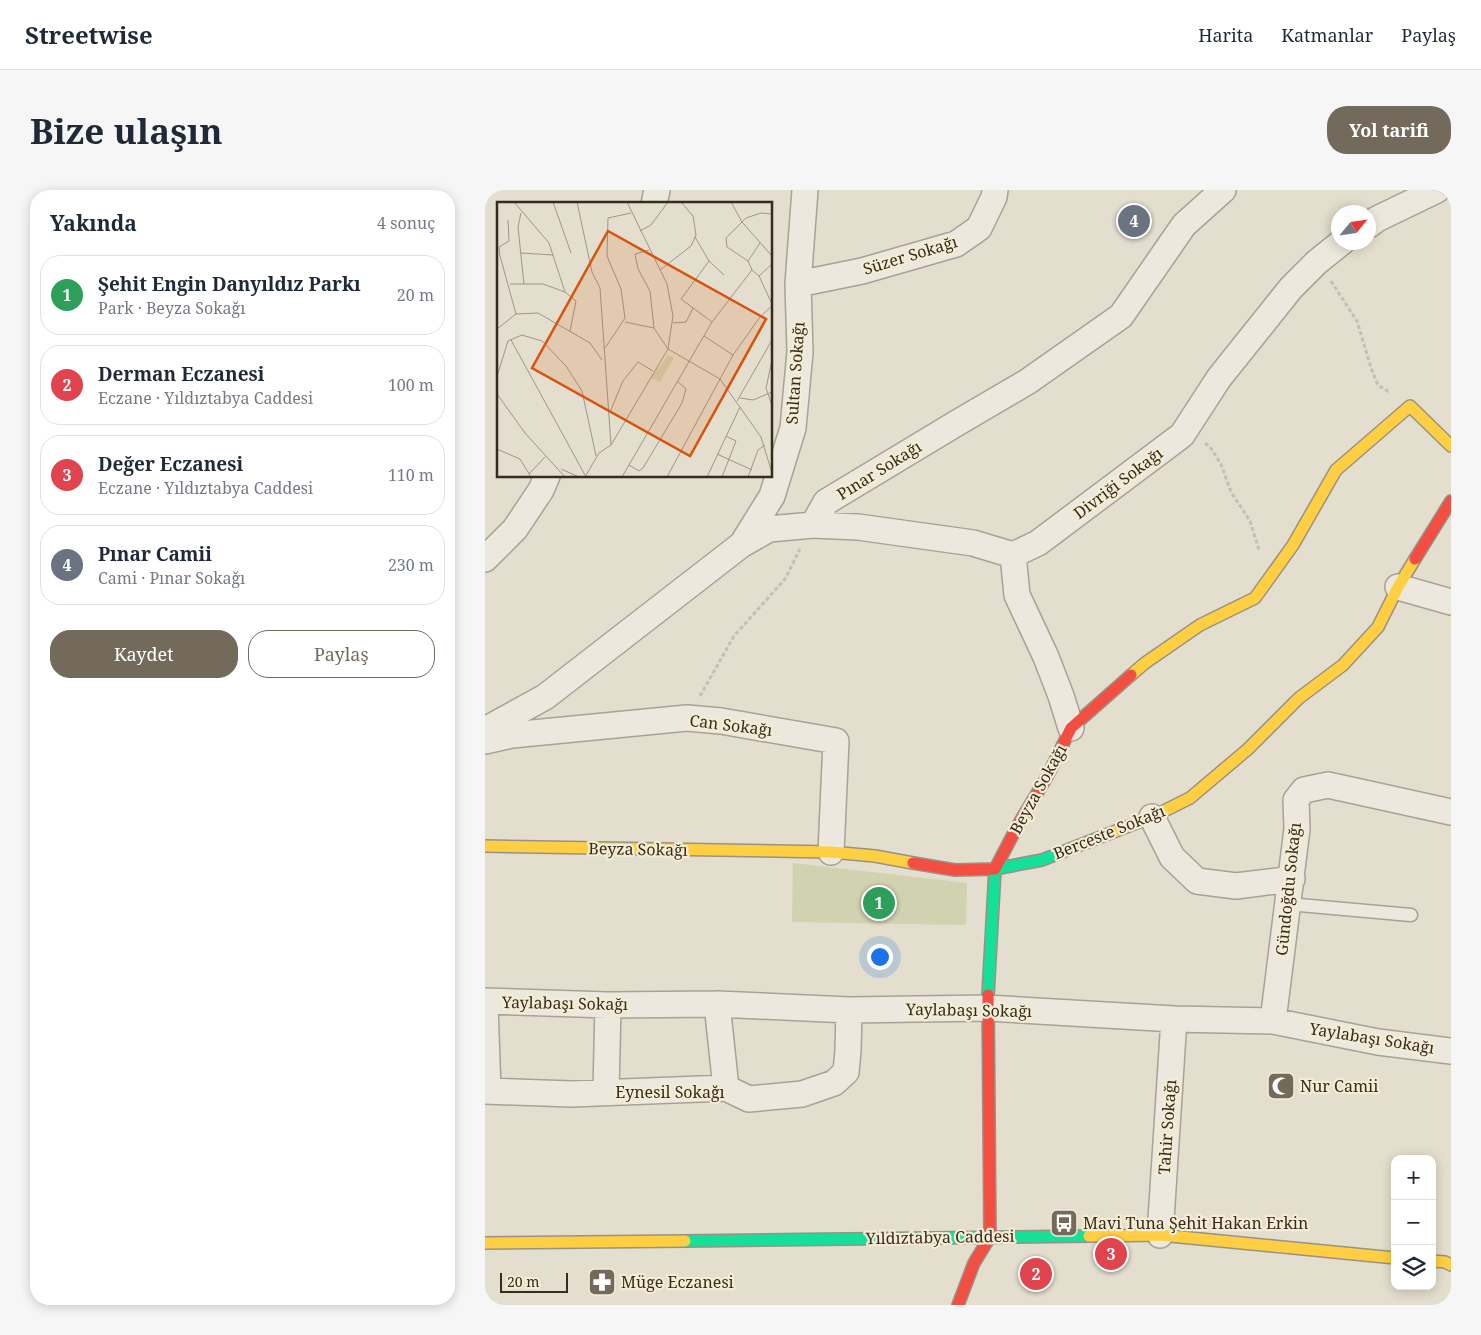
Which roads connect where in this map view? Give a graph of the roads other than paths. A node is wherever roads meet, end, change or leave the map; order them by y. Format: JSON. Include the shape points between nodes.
{"nodes":[{"id":1,"x":805,"y":190,"type":"edge"},
{"id":2,"x":995,"y":190,"type":"edge"},
{"id":3,"x":1223,"y":190,"type":"edge"},
{"id":4,"x":1437,"y":190,"type":"edge"},
{"id":5,"x":1376,"y":220,"type":"edge"},
{"id":6,"x":1332,"y":250,"type":"edge"},
{"id":7,"x":798,"y":284,"type":"junction"},
{"id":8,"x":1451,"y":446,"type":"edge"},
{"id":9,"x":546,"y":478,"type":"edge"},
{"id":10,"x":1451,"y":501,"type":"edge"},
{"id":11,"x":813,"y":525,"type":"junction"},
{"id":12,"x":741,"y":545,"type":"junction"},
{"id":13,"x":1013,"y":555,"type":"junction"},
{"id":14,"x":485,"y":559,"type":"edge"},
{"id":15,"x":1398,"y":586,"type":"junction"},
{"id":16,"x":1451,"y":602,"type":"edge"},
{"id":17,"x":1071,"y":728,"type":"junction"},
{"id":18,"x":485,"y":730,"type":"edge"},
{"id":19,"x":485,"y":741,"type":"edge"},
{"id":20,"x":1451,"y":812,"type":"edge"},
{"id":21,"x":1151,"y":817,"type":"junction"},
{"id":22,"x":485,"y":846,"type":"edge"},
{"id":23,"x":831,"y":852,"type":"junction"},
{"id":24,"x":995,"y":869,"type":"junction"},
{"id":25,"x":1291,"y":879,"type":"junction"},
{"id":26,"x":1288,"y":904,"type":"junction"},
{"id":27,"x":1411,"y":916,"type":"dead end"},
{"id":28,"x":485,"y":1001,"type":"edge"},
{"id":29,"x":608,"y":1004,"type":"junction"},
{"id":30,"x":717,"y":1004,"type":"junction"},
{"id":31,"x":485,"y":1005,"type":"edge"},
{"id":32,"x":987,"y":1008,"type":"junction"},
{"id":33,"x":849,"y":1010,"type":"junction"},
{"id":34,"x":1174,"y":1019,"type":"junction"},
{"id":35,"x":1273,"y":1021,"type":"junction"},
{"id":36,"x":1451,"y":1051,"type":"edge"},
{"id":37,"x":726,"y":1088,"type":"junction"},
{"id":38,"x":487,"y":1091,"type":"edge"},
{"id":39,"x":605,"y":1092,"type":"junction"},
{"id":40,"x":1160,"y":1235,"type":"junction"},
{"id":41,"x":990,"y":1237,"type":"junction"},
{"id":42,"x":485,"y":1243,"type":"edge"},
{"id":43,"x":1391,"y":1258,"type":"edge"},
{"id":44,"x":1436,"y":1261,"type":"edge"},
{"id":45,"x":1451,"y":1265,"type":"edge"},
{"id":46,"x":958,"y":1305,"type":"edge"}],
"edges":[{"from":1,"to":7,"type":"street","name":"Sultan Sokağı"},
{"from":2,"to":7,"type":"street","name":"Süzer Sokağı","via":[[979,228],[956,244],[862,271]]},
{"from":3,"to":11,"type":"street","name":"Pınar Sokağı","via":[[1184,226],[1121,316],[1027,382],[826,502]]},
{"from":4,"to":5,"type":"street"},
{"from":6,"to":13,"type":"street","name":"Divriği Sokağı","via":[[1291,288],[1219,378],[1181,435],[1038,543]]},
{"from":7,"to":12,"type":"street","name":"Sultan Sokağı","via":[[800,352],[793,428],[772,496]]},
{"from":8,"to":17,"type":"street","name":"Beyza Sokağı","via":[[1410,406],[1336,470],[1293,545],[1255,598],[1200,625],[1145,663]]},
{"from":9,"to":14,"type":"street","via":[[515,529]]},
{"from":10,"to":15,"type":"street","name":"Berceste Sokağı"},
{"from":11,"to":12,"type":"street","via":[[769,529]]},
{"from":11,"to":13,"type":"street","via":[[858,527],[973,543]]},
{"from":12,"to":18,"type":"street","via":[[545,697]]},
{"from":13,"to":17,"type":"street","via":[[1017,595],[1046,657]]},
{"from":15,"to":16,"type":"street"},
{"from":15,"to":21,"type":"street","name":"Berceste Sokağı","via":[[1378,627],[1343,665],[1299,698],[1190,798]]},
{"from":17,"to":24,"type":"street","name":"Beyza Sokağı"},
{"from":19,"to":23,"type":"street","name":"Can Sokağı","via":[[512,735],[687,718],[721,720],[836,741]]},
{"from":20,"to":25,"type":"street","name":"Gündoğdu Sokağı","via":[[1328,784],[1304,790],[1295,800],[1297,829]]},
{"from":21,"to":24,"type":"street","name":"Berceste Sokağı","via":[[1042,860]]},
{"from":21,"to":25,"type":"street","via":[[1172,857],[1197,881],[1236,886]]},
{"from":22,"to":23,"type":"street","name":"Beyza Sokağı"},
{"from":23,"to":24,"type":"street","name":"Beyza Sokağı","via":[[955,870]]},
{"from":24,"to":32,"type":"street"},
{"from":25,"to":26,"type":"street","name":"Gündoğdu Sokağı"},
{"from":26,"to":27,"type":"lane"},
{"from":26,"to":35,"type":"street","name":"Gündoğdu Sokağı"},
{"from":28,"to":29,"type":"street","name":"Yaylabaşı Sokağı"},
{"from":29,"to":30,"type":"street","name":"Yaylabaşı Sokağı"},
{"from":29,"to":39,"type":"street"},
{"from":30,"to":33,"type":"street","name":"Yaylabaşı Sokağı"},
{"from":30,"to":37,"type":"street"},
{"from":31,"to":38,"type":"street"},
{"from":32,"to":33,"type":"street","name":"Yaylabaşı Sokağı"},
{"from":32,"to":34,"type":"street","name":"Yaylabaşı Sokağı"},
{"from":32,"to":41,"type":"street"},
{"from":33,"to":37,"type":"street","name":"Eynesil Sokağı","via":[[846,1072],[834,1083],[802,1094],[749,1099]]},
{"from":34,"to":35,"type":"street","name":"Yaylabaşı Sokağı"},
{"from":34,"to":40,"type":"street","name":"Tahir Sokağı"},
{"from":35,"to":36,"type":"street","name":"Yaylabaşı Sokağı","via":[[1377,1042]]},
{"from":37,"to":39,"type":"street","name":"Eynesil Sokağı"},
{"from":38,"to":39,"type":"street","name":"Eynesil Sokağı"},
{"from":40,"to":41,"type":"street","name":"Yıldıztabya Caddesi"},
{"from":40,"to":43,"type":"street","name":"Yıldıztabya Caddesi"},
{"from":41,"to":42,"type":"street","name":"Yıldıztabya Caddesi"},
{"from":41,"to":46,"type":"street","via":[[974,1263]]},
{"from":44,"to":45,"type":"street"}]}
